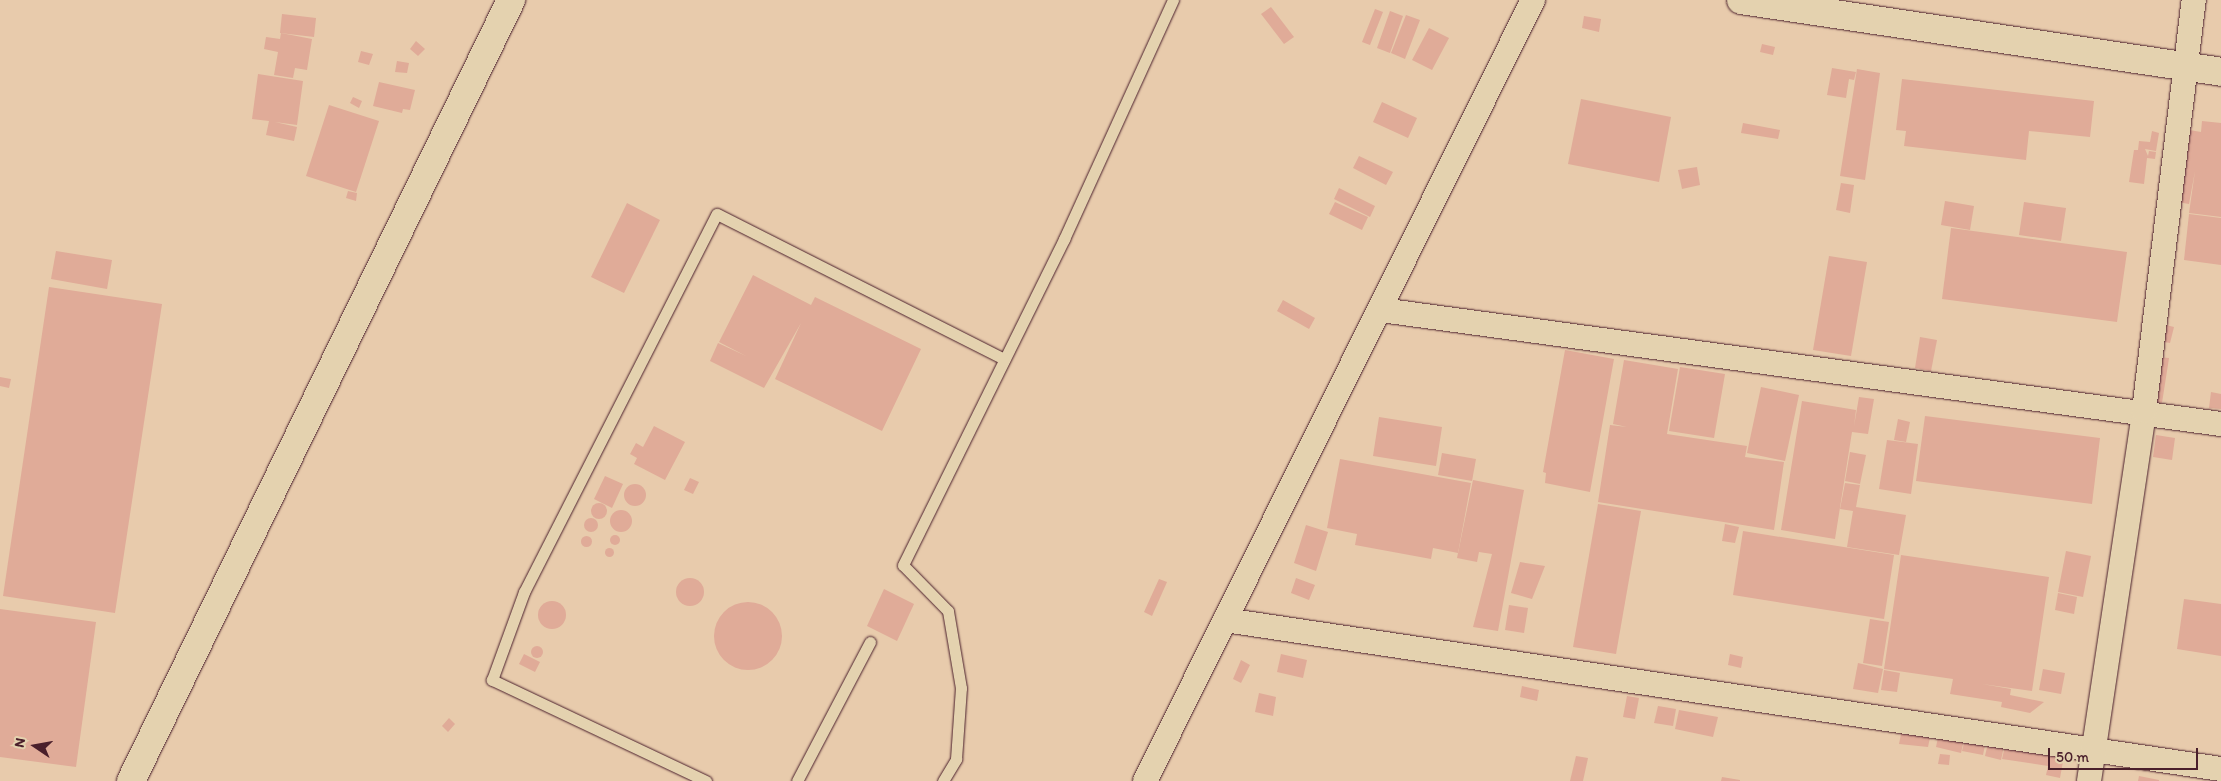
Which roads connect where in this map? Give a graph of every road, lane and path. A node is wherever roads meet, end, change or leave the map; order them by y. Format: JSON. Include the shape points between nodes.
{"nodes":[{"id":1,"x":511,"y":0,"type":"edge"},
{"id":2,"x":1174,"y":0,"type":"edge"},
{"id":3,"x":1533,"y":0,"type":"edge"},
{"id":4,"x":1742,"y":0,"type":"edge"},
{"id":5,"x":2194,"y":0,"type":"edge"},
{"id":6,"x":2183,"y":66,"type":"junction"},
{"id":7,"x":2221,"y":72,"type":"edge"},
{"id":8,"x":1381,"y":310,"type":"junction"},
{"id":9,"x":1004,"y":359,"type":"junction"},
{"id":10,"x":2144,"y":411,"type":"junction"},
{"id":11,"x":2221,"y":424,"type":"edge"},
{"id":12,"x":1225,"y":620,"type":"junction"},
{"id":13,"x":870,"y":642,"type":"dead end"},
{"id":14,"x":2094,"y":750,"type":"junction"},
{"id":15,"x":2221,"y":769,"type":"edge"},
{"id":16,"x":131,"y":781,"type":"edge"},
{"id":17,"x":706,"y":781,"type":"edge"},
{"id":18,"x":797,"y":781,"type":"edge"},
{"id":19,"x":943,"y":781,"type":"edge"},
{"id":20,"x":1145,"y":781,"type":"edge"},
{"id":21,"x":2089,"y":781,"type":"edge"}],
"edges":[{"from":1,"to":16,"type":"street"},
{"from":2,"to":9,"type":"lane"},
{"from":3,"to":8,"type":"street"},
{"from":4,"to":6,"type":"street"},
{"from":5,"to":6,"type":"street"},
{"from":6,"to":7,"type":"street"},
{"from":6,"to":10,"type":"street"},
{"from":8,"to":10,"type":"street"},
{"from":8,"to":12,"type":"street"},
{"from":9,"to":17,"type":"lane","via":[[717,214],[524,592],[492,680]]},
{"from":9,"to":19,"type":"lane","via":[[903,565],[948,611],[961,688],[956,759]]},
{"from":10,"to":11,"type":"street"},
{"from":10,"to":14,"type":"street"},
{"from":12,"to":14,"type":"street"},
{"from":12,"to":20,"type":"street"},
{"from":13,"to":18,"type":"lane"},
{"from":14,"to":15,"type":"street"},
{"from":14,"to":21,"type":"street"}]}
